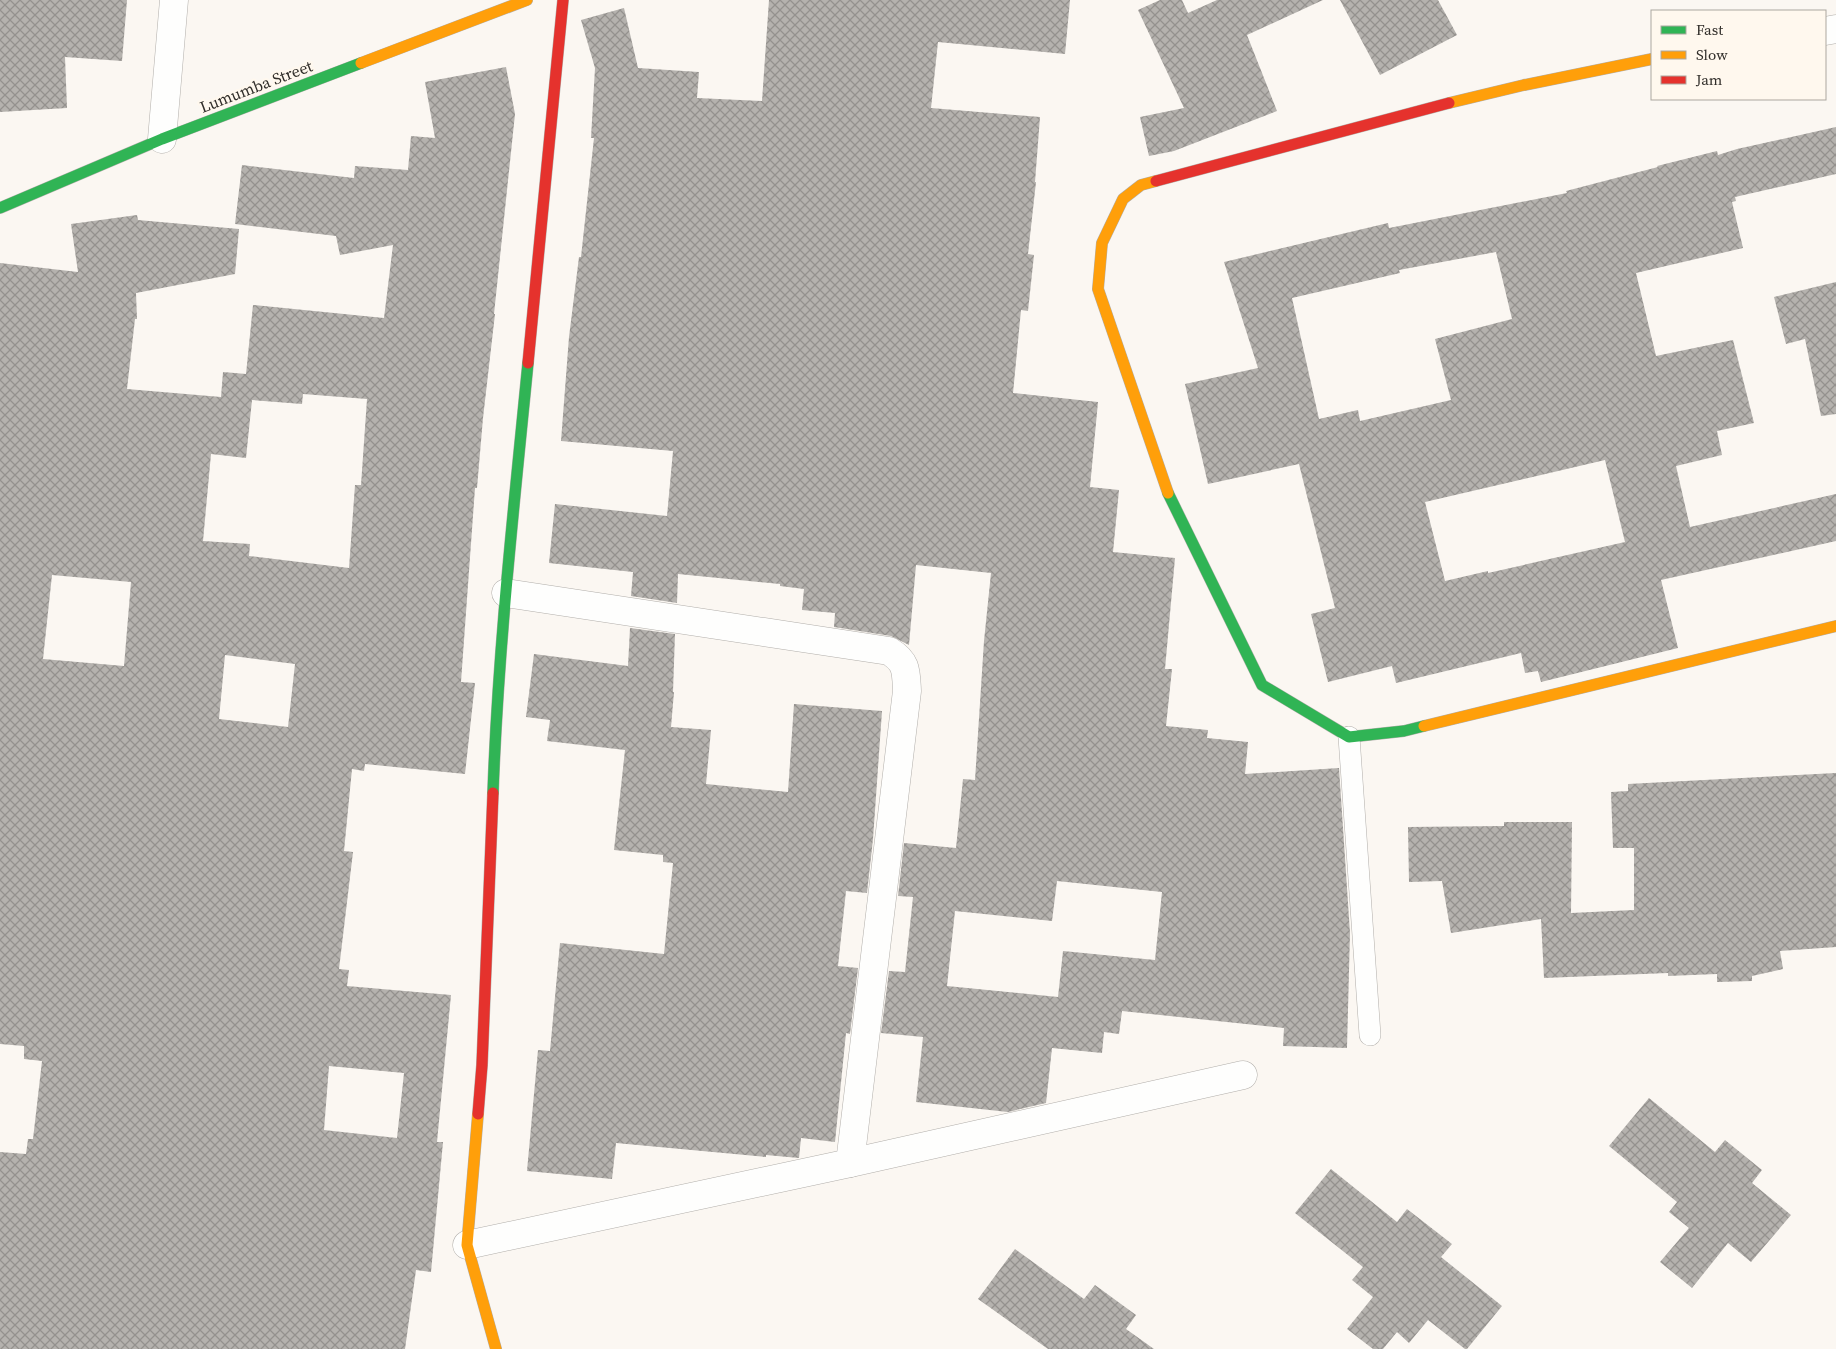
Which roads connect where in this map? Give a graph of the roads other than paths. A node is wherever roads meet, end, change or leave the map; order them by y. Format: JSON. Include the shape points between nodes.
{"nodes":[{"id":1,"x":174,"y":0,"type":"edge"},
{"id":2,"x":527,"y":0,"type":"edge"},
{"id":3,"x":563,"y":0,"type":"edge"},
{"id":4,"x":1651,"y":59,"type":"edge"},
{"id":5,"x":162,"y":139,"type":"junction"},
{"id":6,"x":0,"y":208,"type":"edge"},
{"id":7,"x":506,"y":592,"type":"junction"},
{"id":8,"x":1836,"y":626,"type":"edge"},
{"id":9,"x":1349,"y":737,"type":"junction"},
{"id":10,"x":1370,"y":1035,"type":"dead end"},
{"id":11,"x":1243,"y":1075,"type":"dead end"},
{"id":12,"x":850,"y":1163,"type":"junction"},
{"id":13,"x":467,"y":1245,"type":"junction"},
{"id":14,"x":496,"y":1349,"type":"edge"}],
"edges":[{"from":1,"to":5,"type":"street"},
{"from":2,"to":5,"type":"street","name":"Lumumba Street"},
{"from":3,"to":7,"type":"street"},
{"from":4,"to":9,"type":"street","via":[[1592,69],[1442,105],[1141,185],[1123,199],[1102,243],[1098,290],[1170,499],[1262,685]]},
{"from":5,"to":6,"type":"street","name":"Lumumba Street"},
{"from":7,"to":12,"type":"street","via":[[889,651],[899,657],[906,668],[907,691]]},
{"from":7,"to":13,"type":"street","via":[[495,734],[482,1065]]},
{"from":8,"to":9,"type":"street","via":[[1404,730]]},
{"from":9,"to":10,"type":"lane"},
{"from":11,"to":12,"type":"street"},
{"from":12,"to":13,"type":"street"},
{"from":13,"to":14,"type":"street"}]}
